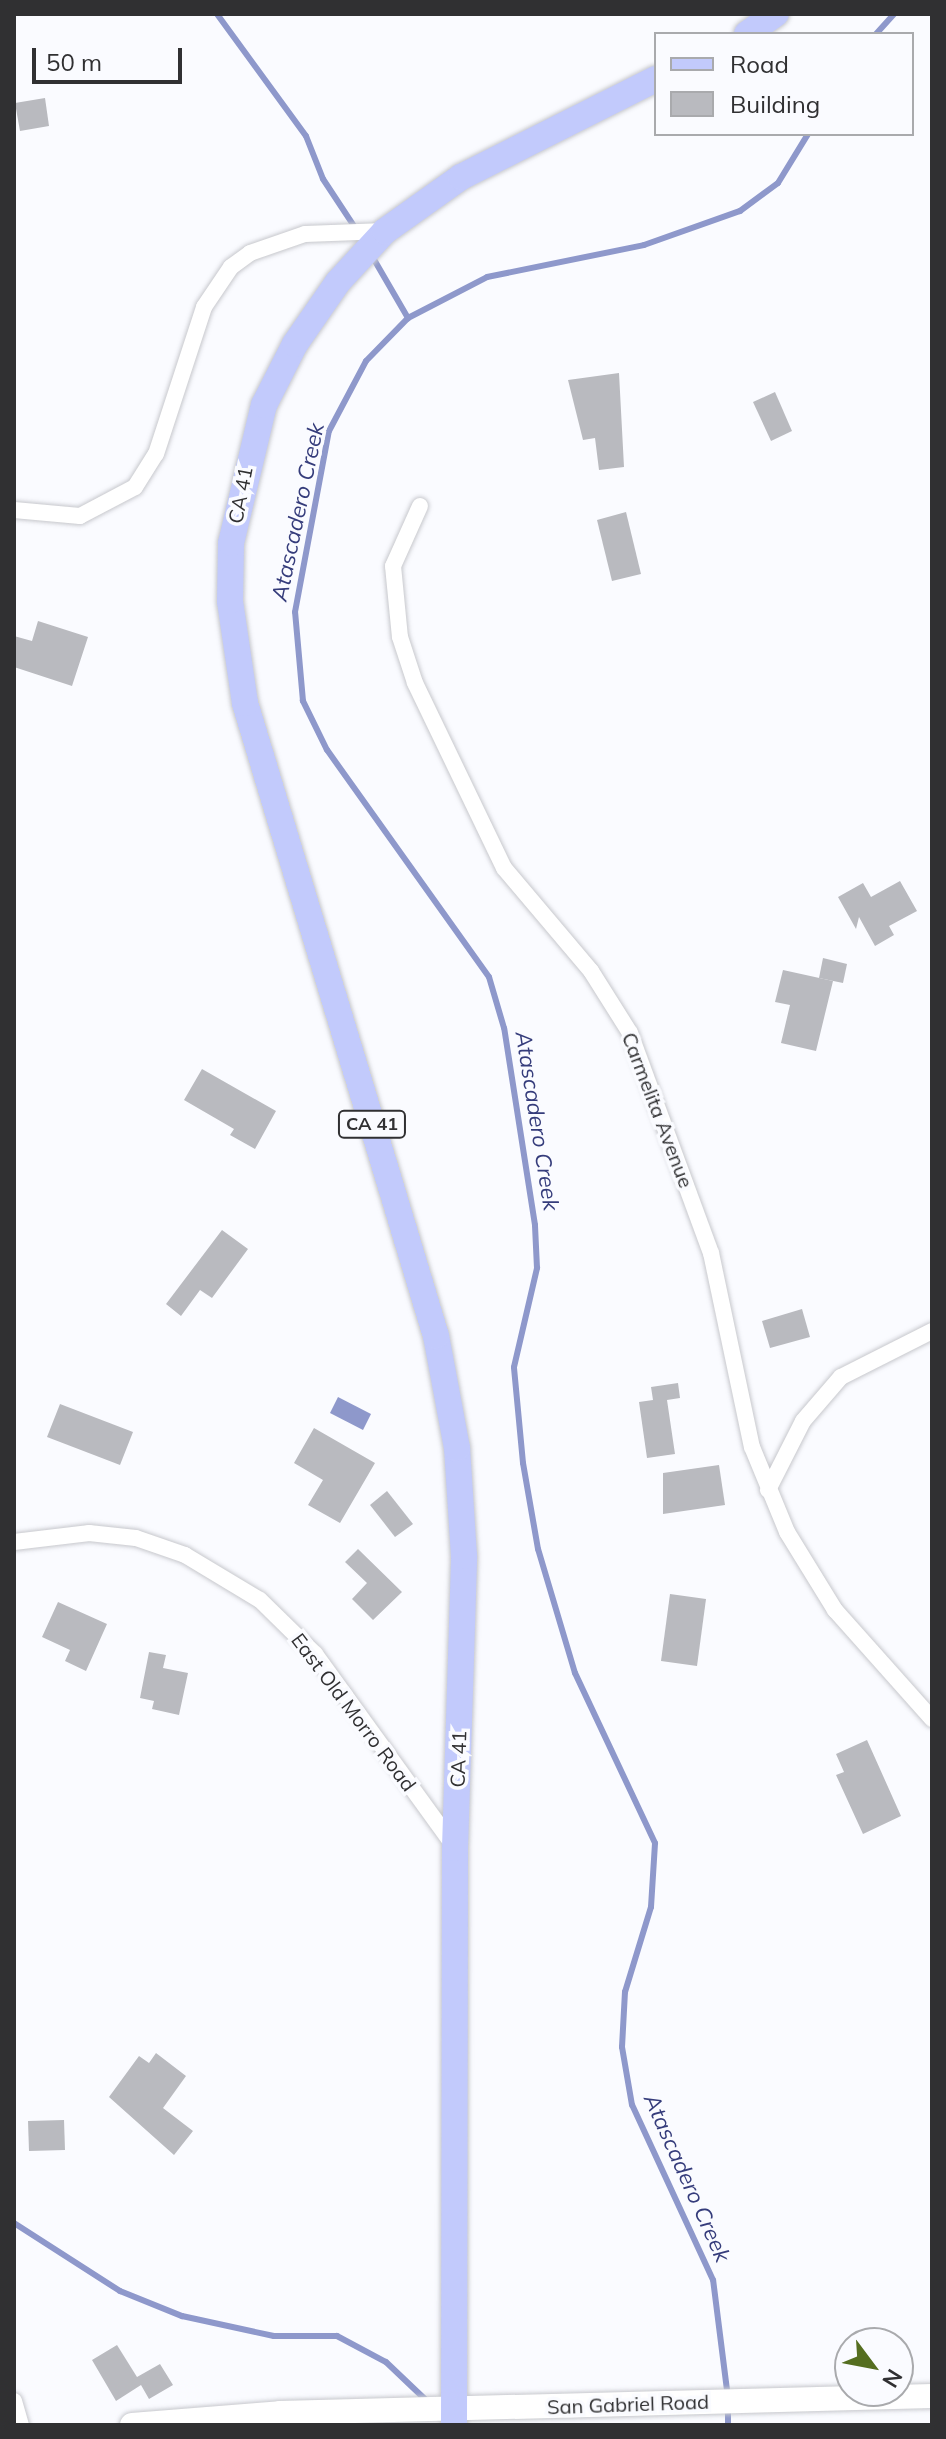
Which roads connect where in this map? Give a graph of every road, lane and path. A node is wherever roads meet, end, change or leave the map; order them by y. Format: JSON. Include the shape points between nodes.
{"nodes":[{"id":1,"x":776,"y":14,"type":"edge"},
{"id":2,"x":750,"y":32,"type":"edge"},
{"id":3,"x":654,"y":80,"type":"edge"},
{"id":4,"x":385,"y":231,"type":"junction"},
{"id":5,"x":420,"y":506,"type":"dead end"},
{"id":6,"x":14,"y":510,"type":"edge"},
{"id":7,"x":932,"y":1331,"type":"edge"},
{"id":8,"x":768,"y":1490,"type":"junction"},
{"id":9,"x":14,"y":1542,"type":"edge"},
{"id":10,"x":932,"y":1719,"type":"edge"},
{"id":11,"x":455,"y":1848,"type":"junction"},
{"id":12,"x":932,"y":2396,"type":"edge"},
{"id":13,"x":14,"y":2401,"type":"edge"},
{"id":14,"x":454,"y":2417,"type":"edge"},
{"id":15,"x":21,"y":2425,"type":"edge"},
{"id":16,"x":132,"y":2425,"type":"edge"}],
"edges":[{"from":1,"to":2,"type":"main road"},
{"from":3,"to":4,"type":"main road","name":"CA 41","number":"CA 41","via":[[461,177]]},
{"from":4,"to":6,"type":"street","via":[[305,234],[250,253],[231,267],[204,307],[156,454],[135,487],[80,516]]},
{"from":4,"to":11,"type":"main road","name":"CA 41","number":"CA 41","via":[[338,282],[295,344],[264,405],[233,529],[230,601],[245,703],[436,1336],[457,1448],[464,1556]]},
{"from":5,"to":8,"type":"street","name":"Carmelita Avenue","via":[[393,566],[406,660],[504,868],[591,971],[630,1033],[711,1253],[738,1389]]},
{"from":7,"to":8,"type":"street","via":[[841,1377],[803,1421]]},
{"from":8,"to":10,"type":"street","name":"Carmelita Avenue","via":[[835,1610]]},
{"from":9,"to":11,"type":"street","name":"East Old Morro Road","via":[[89,1533],[136,1538],[185,1555],[260,1600],[315,1654]]},
{"from":11,"to":14,"type":"main road","name":"CA 41","number":"CA 41"},
{"from":12,"to":14,"type":"street","name":"San Gabriel Road"},
{"from":13,"to":15,"type":"street"},
{"from":14,"to":16,"type":"street","name":"San Gabriel Road"}]}
